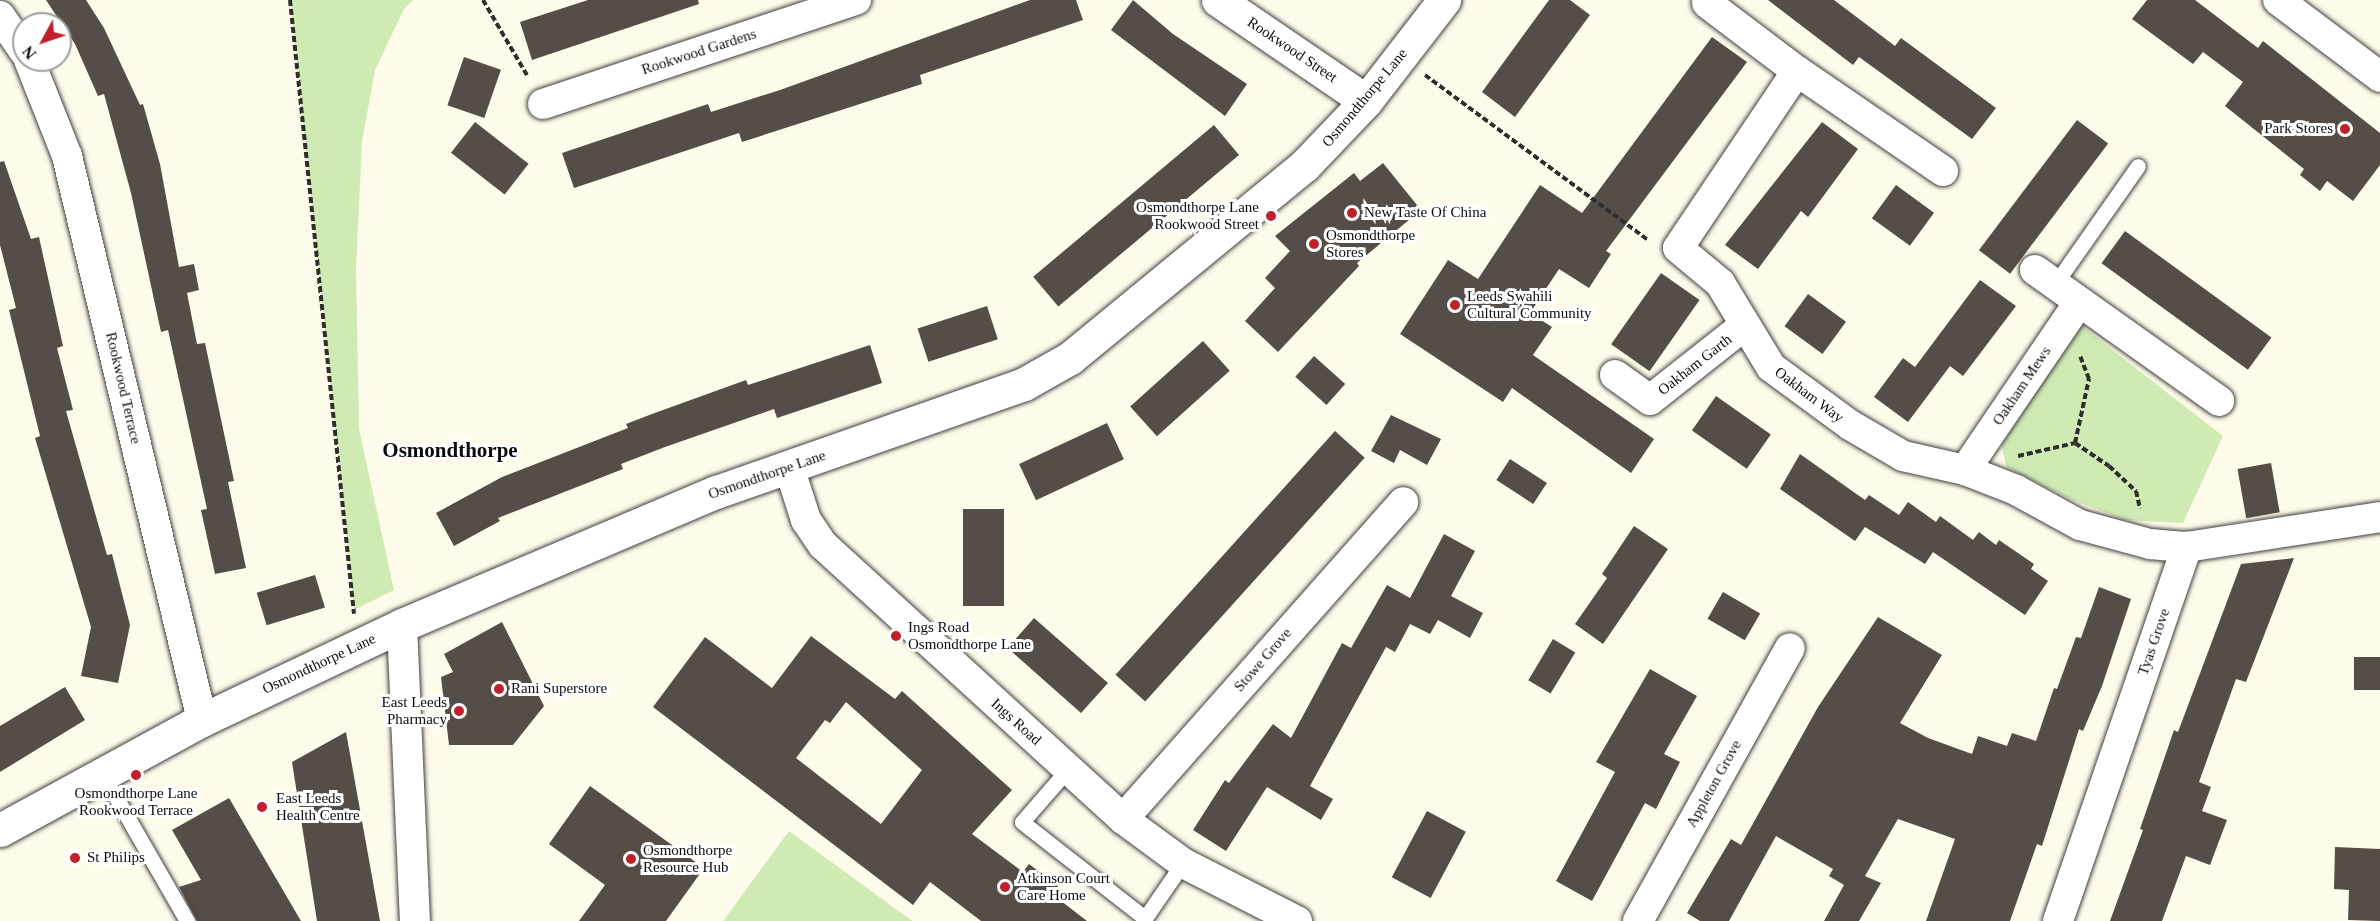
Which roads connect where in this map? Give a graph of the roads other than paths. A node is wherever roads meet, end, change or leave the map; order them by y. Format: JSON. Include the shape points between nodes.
{"nodes":[{"id":1,"x":856,"y":0,"type":"edge"},
{"id":2,"x":1218,"y":0,"type":"edge"},
{"id":3,"x":1444,"y":0,"type":"edge"},
{"id":4,"x":2278,"y":0,"type":"edge"},
{"id":5,"x":1707,"y":3,"type":"dead end"},
{"id":6,"x":0,"y":16,"type":"edge"},
{"id":7,"x":12,"y":34,"type":"edge"},
{"id":8,"x":1797,"y":70,"type":"junction"},
{"id":9,"x":33,"y":72,"type":"edge"},
{"id":10,"x":2380,"y":77,"type":"edge"},
{"id":11,"x":1366,"y":101,"type":"junction"},
{"id":12,"x":543,"y":104,"type":"road end"},
{"id":13,"x":2138,"y":166,"type":"dead end"},
{"id":14,"x":1943,"y":171,"type":"dead end"},
{"id":15,"x":2045,"y":277,"type":"joint"},
{"id":16,"x":2079,"y":302,"type":"junction"},
{"id":17,"x":1746,"y":326,"type":"junction"},
{"id":18,"x":1615,"y":375,"type":"dead end"},
{"id":19,"x":2219,"y":401,"type":"dead end"},
{"id":20,"x":789,"y":467,"type":"junction"},
{"id":21,"x":1965,"y":470,"type":"junction"},
{"id":22,"x":1403,"y":502,"type":"dead end"},
{"id":23,"x":2380,"y":517,"type":"edge"},
{"id":24,"x":2187,"y":547,"type":"junction"},
{"id":25,"x":402,"y":625,"type":"junction"},
{"id":26,"x":1790,"y":648,"type":"dead end"},
{"id":27,"x":202,"y":720,"type":"junction"},
{"id":28,"x":1068,"y":769,"type":"junction"},
{"id":29,"x":102,"y":773,"type":"junction"},
{"id":30,"x":1123,"y":819,"type":"junction"},
{"id":31,"x":0,"y":830,"type":"edge"},
{"id":32,"x":1183,"y":863,"type":"junction"},
{"id":33,"x":187,"y":921,"type":"edge"},
{"id":34,"x":415,"y":921,"type":"edge"},
{"id":35,"x":1297,"y":921,"type":"edge"},
{"id":36,"x":1638,"y":921,"type":"edge"},
{"id":37,"x":2058,"y":921,"type":"edge"}],
"edges":[{"from":1,"to":12,"type":"street","name":"Rookwood Gardens"},
{"from":2,"to":11,"type":"street","name":"Rookwood Street"},
{"from":3,"to":11,"type":"street","name":"Osmondthorpe Lane"},
{"from":4,"to":10,"type":"street"},
{"from":5,"to":8,"type":"street"},
{"from":6,"to":7,"type":"street"},
{"from":8,"to":14,"type":"street"},
{"from":8,"to":17,"type":"street","name":"Oakham Way","via":[[1678,248],[1720,283]]},
{"from":9,"to":27,"type":"street","name":"Rookwood Terrace","via":[[67,156]]},
{"from":11,"to":20,"type":"street","name":"Osmondthorpe Lane","via":[[1304,166],[1070,357],[1024,384]]},
{"from":13,"to":15,"type":"lane"},
{"from":15,"to":16,"type":"street"},
{"from":16,"to":19,"type":"street"},
{"from":16,"to":21,"type":"street","name":"Oakham Mews"},
{"from":17,"to":18,"type":"street","name":"Oakham Garth","via":[[1650,400]]},
{"from":17,"to":21,"type":"street","name":"Oakham Way","via":[[1771,367],[1850,425],[1904,456]]},
{"from":20,"to":25,"type":"street","name":"Osmondthorpe Lane","via":[[716,492]]},
{"from":20,"to":28,"type":"street","name":"Ings Road","via":[[806,520],[823,545]]},
{"from":21,"to":24,"type":"street","name":"Oakham Way","via":[[2016,490],[2080,525],[2150,544]]},
{"from":22,"to":30,"type":"street","name":"Stowe Grove"},
{"from":23,"to":24,"type":"street"},
{"from":24,"to":37,"type":"street","name":"Tyas Grove"},
{"from":25,"to":27,"type":"street","name":"Osmondthorpe Lane"},
{"from":25,"to":34,"type":"street"},
{"from":26,"to":36,"type":"street","name":"Appleton Grove"},
{"from":27,"to":29,"type":"street","name":"Osmondthorpe Lane"},
{"from":28,"to":30,"type":"street","name":"Ings Road"},
{"from":28,"to":32,"type":"lane","via":[[1022,822],[1145,918]]},
{"from":29,"to":31,"type":"street","name":"Osmondthorpe Lane"},
{"from":29,"to":33,"type":"lane"},
{"from":30,"to":32,"type":"street","name":"Ings Road"},
{"from":32,"to":35,"type":"street","name":"Ings Road"}]}
